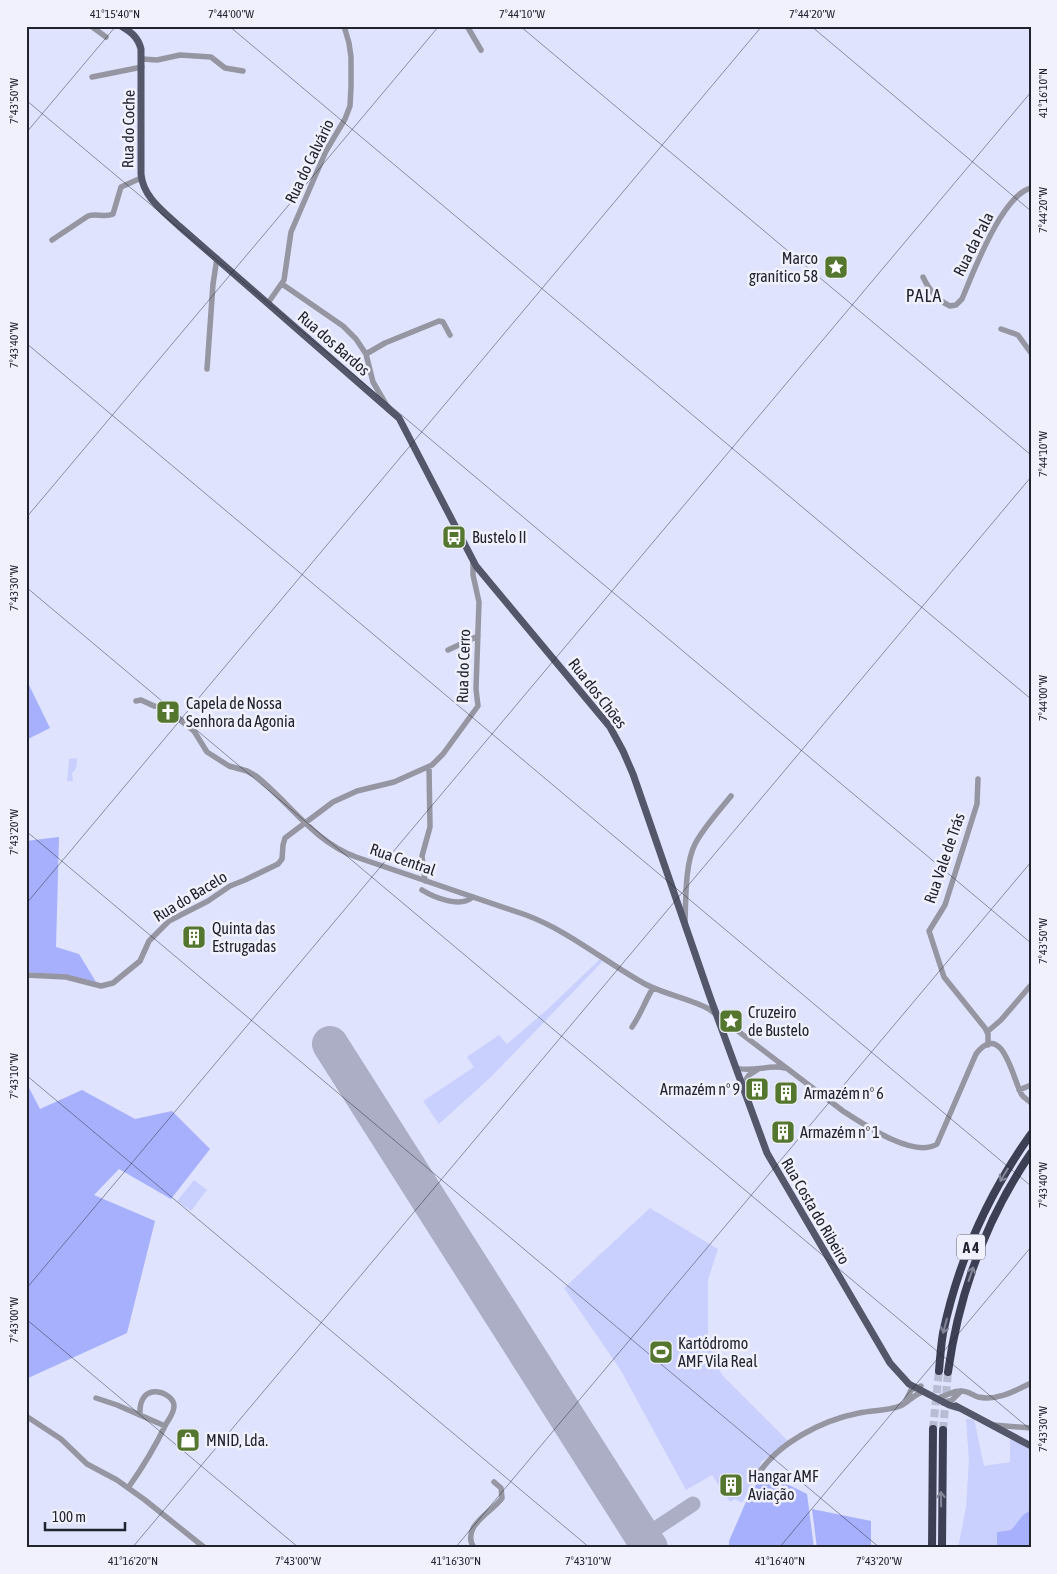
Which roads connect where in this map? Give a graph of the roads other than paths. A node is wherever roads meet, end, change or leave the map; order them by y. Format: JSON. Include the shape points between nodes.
{"nodes":[{"id":1,"x":91,"y":26,"type":"edge"},
{"id":2,"x":121,"y":26,"type":"edge"},
{"id":3,"x":344,"y":26,"type":"edge"},
{"id":4,"x":467,"y":26,"type":"edge"},
{"id":5,"x":106,"y":37,"type":"dead end"},
{"id":6,"x":481,"y":50,"type":"dead end"},
{"id":7,"x":142,"y":63,"type":"junction"},
{"id":8,"x":243,"y":71,"type":"dead end"},
{"id":9,"x":92,"y":77,"type":"dead end"},
{"id":10,"x":141,"y":178,"type":"junction"},
{"id":11,"x":1031,"y":188,"type":"edge"},
{"id":12,"x":52,"y":240,"type":"dead end"},
{"id":13,"x":217,"y":258,"type":"junction"},
{"id":14,"x":922,"y":277,"type":"dead end"},
{"id":15,"x":282,"y":284,"type":"junction"},
{"id":16,"x":268,"y":303,"type":"junction"},
{"id":17,"x":1001,"y":329,"type":"dead end"},
{"id":18,"x":450,"y":335,"type":"dead end"},
{"id":19,"x":1031,"y":353,"type":"edge"},
{"id":20,"x":366,"y":354,"type":"junction"},
{"id":21,"x":207,"y":369,"type":"dead end"},
{"id":22,"x":388,"y":408,"type":"junction"},
{"id":23,"x":420,"y":459,"type":"joint"},
{"id":24,"x":473,"y":561,"type":"junction"},
{"id":25,"x":478,"y":636,"type":"junction"},
{"id":26,"x":448,"y":650,"type":"dead end"},
{"id":27,"x":136,"y":701,"type":"dead end"},
{"id":28,"x":429,"y":767,"type":"junction"},
{"id":29,"x":978,"y":779,"type":"dead end"},
{"id":30,"x":731,"y":796,"type":"dead end"},
{"id":31,"x":304,"y":822,"type":"junction"},
{"id":32,"x":425,"y":881,"type":"junction"},
{"id":33,"x":422,"y":890,"type":"dead end"},
{"id":34,"x":473,"y":897,"type":"junction"},
{"id":35,"x":685,"y":923,"type":"junction"},
{"id":36,"x":26,"y":975,"type":"edge"},
{"id":37,"x":1031,"y":985,"type":"edge"},
{"id":38,"x":653,"y":988,"type":"junction"},
{"id":39,"x":710,"y":997,"type":"junction"},
{"id":40,"x":694,"y":1002,"type":"junction"},
{"id":41,"x":716,"y":1014,"type":"junction"},
{"id":42,"x":632,"y":1027,"type":"dead end"},
{"id":43,"x":722,"y":1028,"type":"joint"},
{"id":44,"x":987,"y":1032,"type":"junction"},
{"id":45,"x":988,"y":1045,"type":"junction"},
{"id":46,"x":736,"y":1068,"type":"junction"},
{"id":47,"x":759,"y":1068,"type":"junction"},
{"id":48,"x":786,"y":1068,"type":"junction"},
{"id":49,"x":1031,"y":1085,"type":"edge"},
{"id":50,"x":742,"y":1086,"type":"junction"},
{"id":51,"x":1019,"y":1090,"type":"junction"},
{"id":52,"x":1031,"y":1103,"type":"edge"},
{"id":53,"x":1031,"y":1134,"type":"edge"},
{"id":54,"x":1031,"y":1153,"type":"edge"},
{"id":55,"x":895,"y":1370,"type":"junction"},
{"id":56,"x":939,"y":1371,"type":"tunnel mouth"},
{"id":57,"x":948,"y":1372,"type":"tunnel mouth"},
{"id":58,"x":1031,"y":1383,"type":"edge"},
{"id":59,"x":917,"y":1389,"type":"junction"},
{"id":60,"x":96,"y":1398,"type":"dead end"},
{"id":61,"x":947,"y":1400,"type":"junction"},
{"id":62,"x":140,"y":1415,"type":"junction"},
{"id":63,"x":26,"y":1416,"type":"edge"},
{"id":64,"x":991,"y":1425,"type":"junction"},
{"id":65,"x":165,"y":1426,"type":"junction"},
{"id":66,"x":1031,"y":1428,"type":"edge"},
{"id":67,"x":933,"y":1429,"type":"tunnel mouth"},
{"id":68,"x":943,"y":1430,"type":"tunnel mouth"},
{"id":69,"x":1031,"y":1446,"type":"edge"},
{"id":70,"x":757,"y":1476,"type":"dead end"},
{"id":71,"x":494,"y":1482,"type":"dead end"},
{"id":72,"x":128,"y":1488,"type":"junction"},
{"id":73,"x":205,"y":1548,"type":"edge"},
{"id":74,"x":474,"y":1548,"type":"edge"},
{"id":75,"x":932,"y":1548,"type":"edge"},
{"id":76,"x":942,"y":1548,"type":"edge"}],
"edges":[{"from":1,"to":5,"type":"street"},
{"from":2,"to":7,"type":"main road","name":"Rua do Coche","via":[[139,41]]},
{"from":3,"to":15,"type":"street","name":"Rua do Calvário","via":[[351,57],[350,106],[326,151],[291,232]]},
{"from":4,"to":6,"type":"street"},
{"from":7,"to":8,"type":"street","via":[[180,55],[211,56],[226,68]]},
{"from":7,"to":9,"type":"street"},
{"from":7,"to":10,"type":"main road","name":"Rua do Coche"},
{"from":10,"to":12,"type":"street","via":[[122,186],[113,214],[88,216]]},
{"from":10,"to":13,"type":"main road","name":"Rua do Coche","via":[[155,204]]},
{"from":11,"to":14,"type":"street","name":"Rua da Pala","via":[[1018,194],[1002,216],[980,254],[958,304],[950,306],[940,300]]},
{"from":13,"to":16,"type":"main road","name":"Rua dos Bardos"},
{"from":13,"to":21,"type":"street"},
{"from":15,"to":16,"type":"street","name":"Rua do Calvário"},
{"from":15,"to":20,"type":"street","via":[[345,328]]},
{"from":16,"to":22,"type":"main road","name":"Rua dos Bardos"},
{"from":17,"to":19,"type":"street","via":[[1018,335]]},
{"from":18,"to":20,"type":"street","via":[[443,322],[439,321]]},
{"from":20,"to":22,"type":"street","via":[[372,380]]},
{"from":22,"to":23,"type":"main road","name":"Rua dos Bardos","via":[[401,421]]},
{"from":23,"to":24,"type":"main road","name":"Rua dos Chões"},
{"from":24,"to":25,"type":"street","name":"Rua do Cerro","via":[[479,602]]},
{"from":24,"to":35,"type":"main road","name":"Rua dos Chões","via":[[601,715],[618,740]]},
{"from":25,"to":26,"type":"street"},
{"from":25,"to":28,"type":"street","name":"Rua do Cerro","via":[[477,708],[443,754]]},
{"from":27,"to":31,"type":"street","name":"Rua Central","via":[[168,707],[194,731],[207,752],[229,766],[256,776]]},
{"from":28,"to":31,"type":"street","name":"Rua do Cerro","via":[[391,783],[350,793]]},
{"from":28,"to":32,"type":"street","via":[[430,827],[422,856]]},
{"from":29,"to":44,"type":"street","name":"Rua Vale de Trás","via":[[977,804],[945,905],[929,930],[944,976]]},
{"from":30,"to":35,"type":"street","via":[[700,836],[691,854]]},
{"from":31,"to":32,"type":"street","name":"Rua Central","via":[[341,851]]},
{"from":31,"to":36,"type":"street","name":"Rua do Bacelo","via":[[285,838],[282,859],[278,864],[230,886],[169,921],[149,941],[140,961],[114,983],[101,986],[66,977]]},
{"from":32,"to":34,"type":"street","name":"Rua Central"},
{"from":33,"to":34,"type":"street","via":[[444,900],[464,902]]},
{"from":34,"to":38,"type":"street","name":"Rua Central","via":[[540,920]]},
{"from":35,"to":39,"type":"main road","name":"Rua dos Chões"},
{"from":37,"to":44,"type":"street"},
{"from":38,"to":40,"type":"street","name":"Rua Central"},
{"from":38,"to":42,"type":"street"},
{"from":39,"to":40,"type":"street","via":[[703,1002]]},
{"from":39,"to":41,"type":"main road","name":"Rua dos Chões"},
{"from":40,"to":41,"type":"street","name":"Rua Central"},
{"from":41,"to":43,"type":"main road","name":"Rua dos Chões"},
{"from":41,"to":48,"type":"street","name":"Rua Central"},
{"from":43,"to":46,"type":"main road","name":"Rua Costa do Ribeiro"},
{"from":44,"to":45,"type":"street"},
{"from":45,"to":48,"type":"street","name":"Rua Central","via":[[976,1054],[941,1137],[930,1147],[913,1147],[866,1125]]},
{"from":45,"to":51,"type":"street","via":[[998,1046],[1004,1051]]},
{"from":46,"to":47,"type":"street"},
{"from":46,"to":50,"type":"main road","name":"Rua Costa do Ribeiro"},
{"from":47,"to":48,"type":"street"},
{"from":47,"to":50,"type":"street"},
{"from":49,"to":51,"type":"street"},
{"from":50,"to":55,"type":"main road","name":"Rua Costa do Ribeiro","via":[[773,1164]]},
{"from":51,"to":52,"type":"street"},
{"from":53,"to":56,"type":"highway","number":"A 4","one_way":true,"via":[[999,1183],[979,1223],[943,1333]]},
{"from":57,"to":54,"type":"highway","number":"A 4","one_way":true,"via":[[967,1284],[984,1238],[996,1210]]},
{"from":55,"to":59,"type":"main road","name":"Rua Costa do Ribeiro"},
{"from":55,"to":59,"type":"main road","name":"Rua Costa do Ribeiro"},
{"from":58,"to":61,"type":"street","via":[[995,1397],[978,1397],[961,1390]]},
{"from":59,"to":61,"type":"main road","name":"Rua Costa do Ribeiro"},
{"from":59,"to":70,"type":"street","via":[[898,1407],[856,1413],[819,1426],[778,1451]]},
{"from":60,"to":62,"type":"street"},
{"from":61,"to":64,"type":"main road","name":"Rua Costa do Ribeiro"},
{"from":62,"to":65,"type":"street"},
{"from":62,"to":65,"type":"street","via":[[140,1403],[147,1393],[162,1393],[174,1403]]},
{"from":63,"to":72,"type":"street","via":[[59,1437],[89,1465]]},
{"from":64,"to":66,"type":"street"},
{"from":64,"to":69,"type":"main road","name":"Rua Costa do Ribeiro"},
{"from":65,"to":72,"type":"street"},
{"from":67,"to":75,"type":"highway"},
{"from":76,"to":68,"type":"highway","one_way":true},
{"from":71,"to":74,"type":"street","via":[[501,1488],[502,1498],[483,1514],[476,1525],[471,1540]]},
{"from":72,"to":73,"type":"street"}]}
